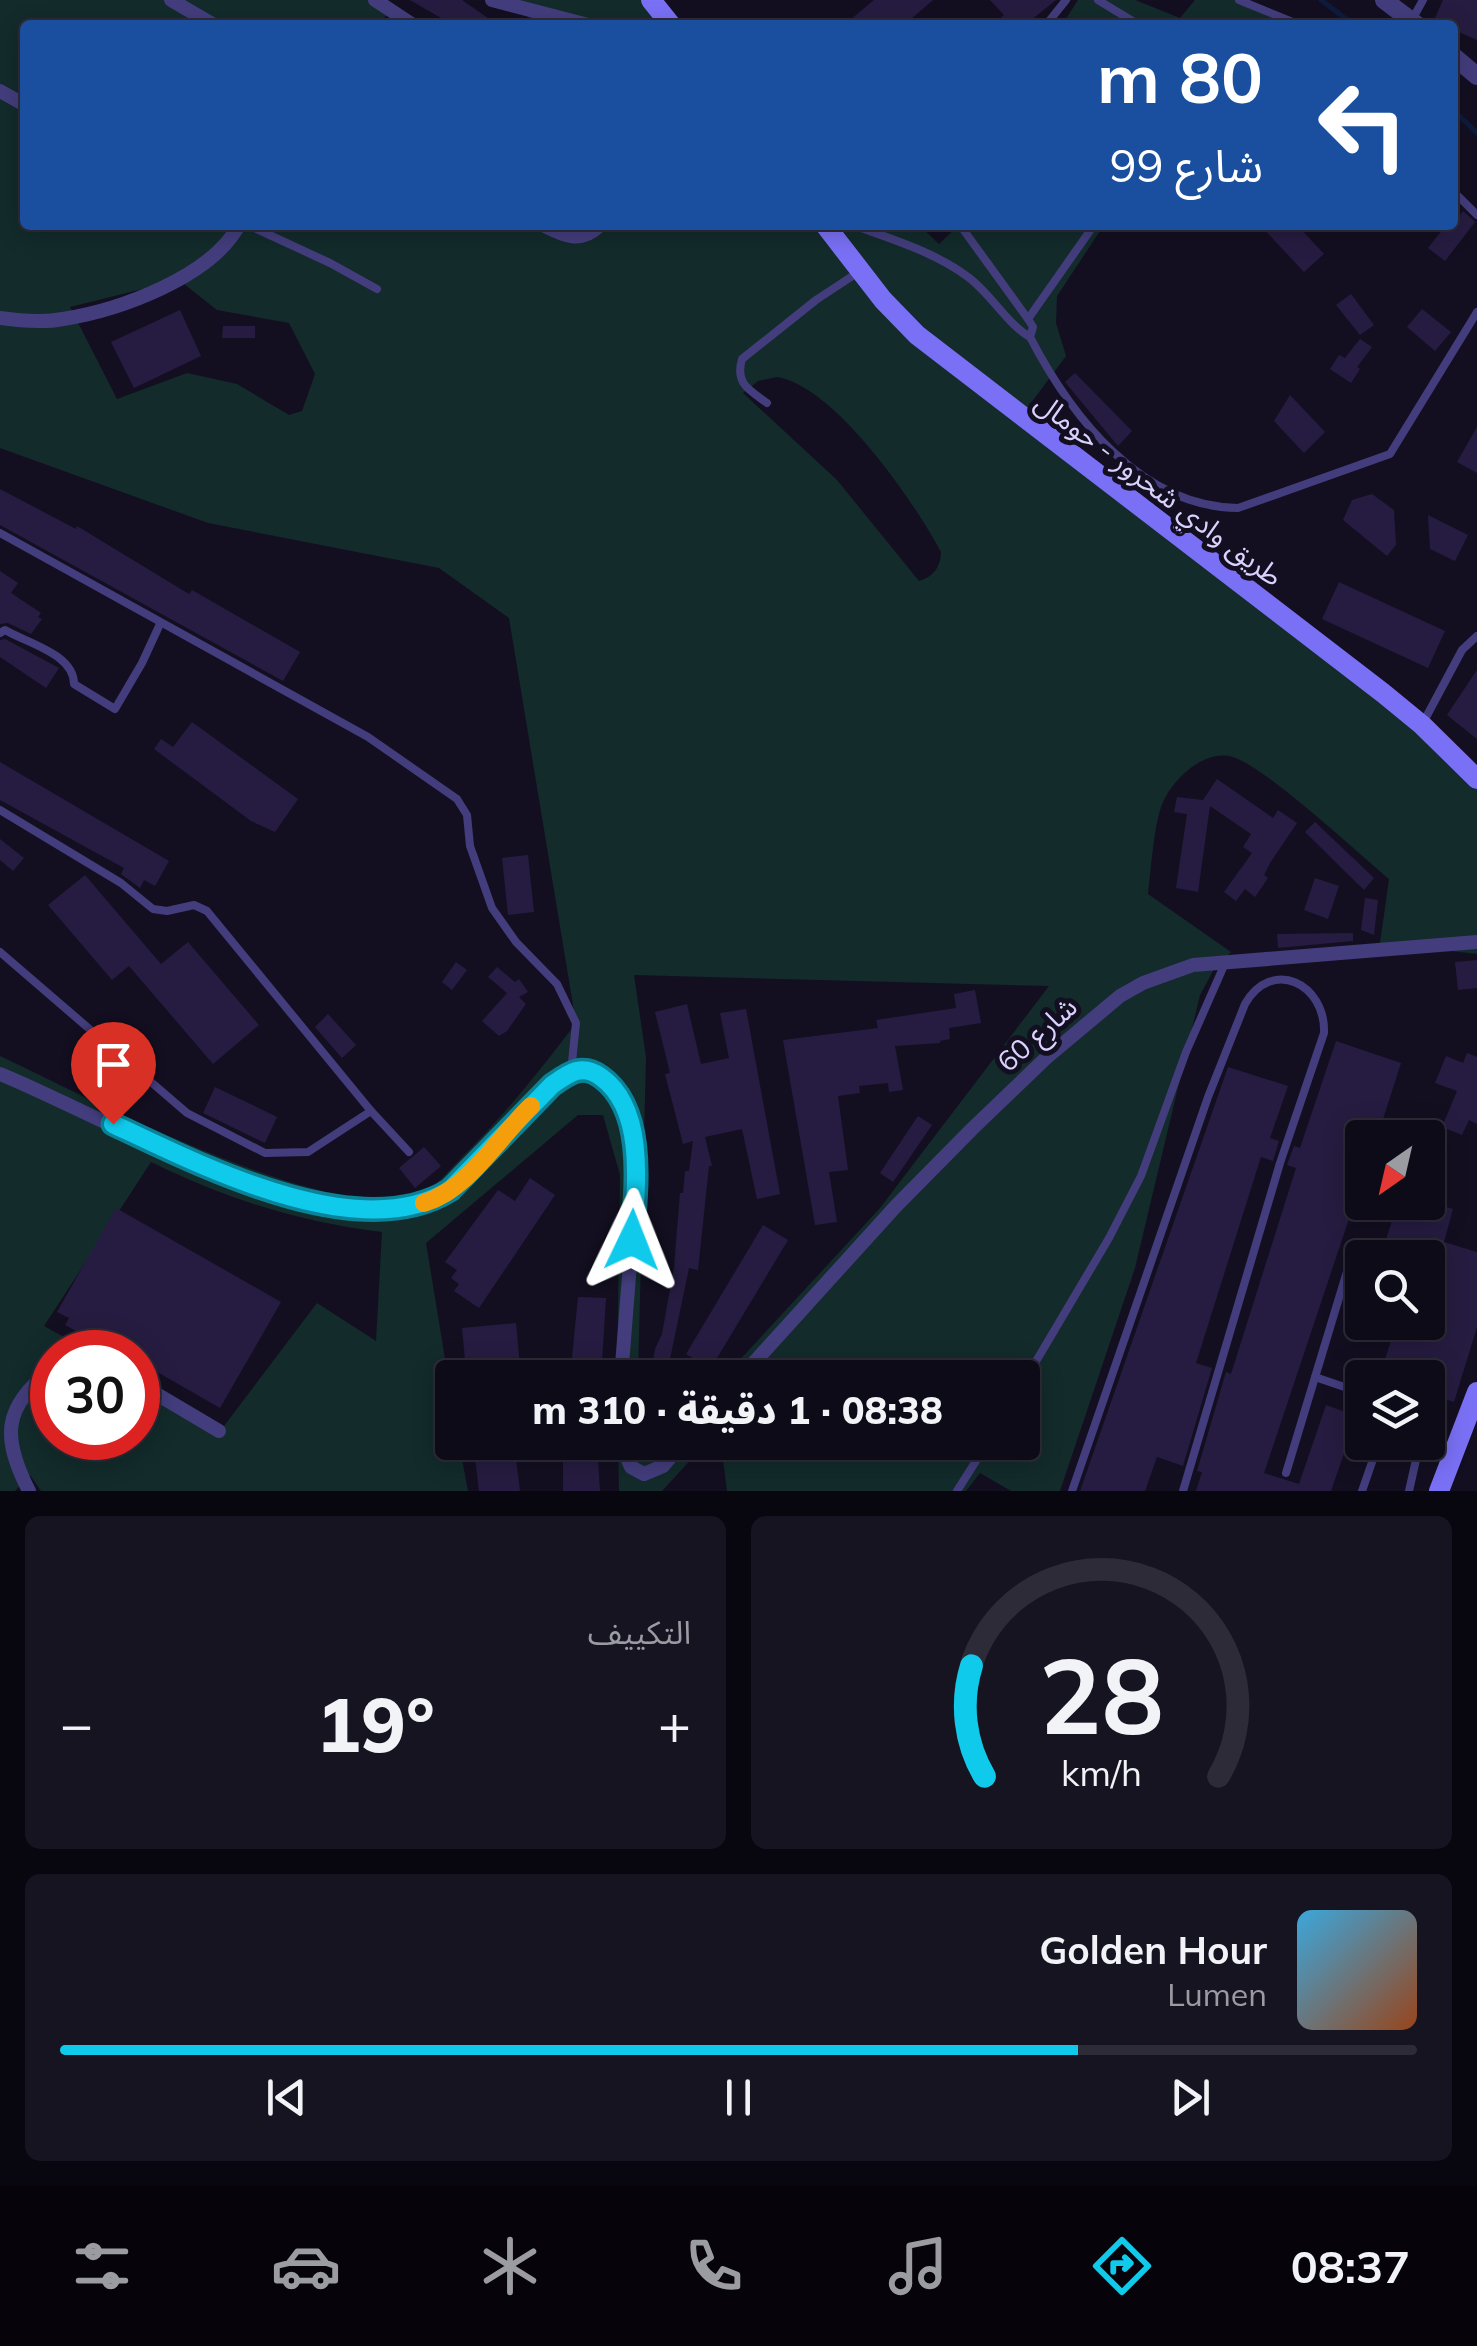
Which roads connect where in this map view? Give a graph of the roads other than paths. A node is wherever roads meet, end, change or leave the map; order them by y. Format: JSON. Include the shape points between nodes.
{"nodes":[{"id":1,"x":171,"y":0,"type":"edge"},
{"id":2,"x":375,"y":0,"type":"edge"},
{"id":3,"x":492,"y":0,"type":"edge"},
{"id":4,"x":651,"y":0,"type":"edge"},
{"id":5,"x":1066,"y":0,"type":"edge"},
{"id":6,"x":1098,"y":0,"type":"edge"},
{"id":7,"x":1240,"y":0,"type":"edge"},
{"id":8,"x":1384,"y":0,"type":"edge"},
{"id":9,"x":205,"y":20,"type":"edge"},
{"id":10,"x":405,"y":20,"type":"edge"},
{"id":11,"x":569,"y":20,"type":"edge"},
{"id":12,"x":667,"y":20,"type":"edge"},
{"id":13,"x":1050,"y":20,"type":"edge"},
{"id":14,"x":1131,"y":20,"type":"edge"},
{"id":15,"x":1288,"y":20,"type":"edge"},
{"id":16,"x":1410,"y":20,"type":"edge"},
{"id":17,"x":1458,"y":196,"type":"edge"},
{"id":18,"x":1477,"y":215,"type":"edge"},
{"id":19,"x":236,"y":230,"type":"edge"},
{"id":20,"x":259,"y":230,"type":"edge"},
{"id":21,"x":552,"y":230,"type":"edge"},
{"id":22,"x":594,"y":230,"type":"edge"},
{"id":23,"x":830,"y":230,"type":"edge"},
{"id":24,"x":866,"y":230,"type":"edge"},
{"id":25,"x":964,"y":230,"type":"edge"},
{"id":26,"x":1090,"y":230,"type":"edge"},
{"id":27,"x":860,"y":270,"type":"junction"},
{"id":28,"x":377,"y":289,"type":"dead end"},
{"id":29,"x":1477,"y":312,"type":"edge"},
{"id":30,"x":0,"y":318,"type":"edge"},
{"id":31,"x":1028,"y":319,"type":"junction"},
{"id":32,"x":1030,"y":337,"type":"junction"},
{"id":33,"x":766,"y":403,"type":"dead end"},
{"id":34,"x":0,"y":533,"type":"edge"},
{"id":35,"x":160,"y":624,"type":"junction"},
{"id":36,"x":0,"y":633,"type":"edge"},
{"id":37,"x":1477,"y":636,"type":"edge"},
{"id":38,"x":1422,"y":725,"type":"junction"},
{"id":39,"x":1477,"y":779,"type":"edge"},
{"id":40,"x":0,"y":810,"type":"edge"},
{"id":41,"x":1477,"y":942,"type":"edge"},
{"id":42,"x":0,"y":952,"type":"edge"},
{"id":43,"x":1226,"y":961,"type":"junction"},
{"id":44,"x":571,"y":1072,"type":"junction"},
{"id":45,"x":0,"y":1074,"type":"edge"},
{"id":46,"x":371,"y":1111,"type":"junction"},
{"id":47,"x":409,"y":1152,"type":"dead end"},
{"id":48,"x":1345,"y":1278,"type":"edge"},
{"id":49,"x":622,"y":1360,"type":"edge"},
{"id":50,"x":756,"y":1360,"type":"edge"},
{"id":51,"x":1037,"y":1360,"type":"edge"},
{"id":52,"x":1315,"y":1377,"type":"junction"},
{"id":53,"x":1345,"y":1387,"type":"edge"},
{"id":54,"x":30,"y":1389,"type":"edge"},
{"id":55,"x":1477,"y":1392,"type":"edge"},
{"id":56,"x":160,"y":1396,"type":"edge"},
{"id":57,"x":220,"y":1431,"type":"dead end"},
{"id":58,"x":629,"y":1460,"type":"edge"},
{"id":59,"x":668,"y":1460,"type":"edge"},
{"id":60,"x":977,"y":1460,"type":"edge"},
{"id":61,"x":1373,"y":1460,"type":"edge"},
{"id":62,"x":1416,"y":1460,"type":"edge"},
{"id":63,"x":1286,"y":1472,"type":"dead end"},
{"id":64,"x":29,"y":1491,"type":"edge"},
{"id":65,"x":957,"y":1491,"type":"edge"},
{"id":66,"x":1072,"y":1491,"type":"edge"},
{"id":67,"x":1183,"y":1491,"type":"edge"},
{"id":68,"x":1362,"y":1491,"type":"edge"},
{"id":69,"x":1408,"y":1491,"type":"edge"},
{"id":70,"x":1438,"y":1491,"type":"edge"}],
"edges":[{"from":1,"to":9,"type":"street"},
{"from":2,"to":10,"type":"street"},
{"from":3,"to":11,"type":"street"},
{"from":4,"to":12,"type":"main road"},
{"from":5,"to":13,"type":"lane"},
{"from":6,"to":14,"type":"lane"},
{"from":7,"to":15,"type":"lane"},
{"from":8,"to":16,"type":"street"},
{"from":17,"to":18,"type":"lane"},
{"from":19,"to":30,"type":"street","via":[[208,262],[134,299],[60,320]]},
{"from":20,"to":28,"type":"lane"},
{"from":21,"to":22,"type":"street","via":[[578,238]]},
{"from":23,"to":27,"type":"main road","name":"طريق وادي شحرور - حومال"},
{"from":24,"to":32,"type":"lane","via":[[966,275]]},
{"from":25,"to":31,"type":"lane"},
{"from":26,"to":31,"type":"lane"},
{"from":27,"to":33,"type":"lane","via":[[742,358],[741,383]]},
{"from":27,"to":38,"type":"main road","name":"طريق وادي شحرور - حومال","via":[[916,335],[955,367]]},
{"from":29,"to":32,"type":"lane","via":[[1390,454],[1238,508],[1190,500],[1121,460],[1080,417]]},
{"from":31,"to":32,"type":"lane"},
{"from":34,"to":35,"type":"lane"},
{"from":35,"to":36,"type":"lane","via":[[115,709],[74,684],[66,663],[42,646]]},
{"from":35,"to":44,"type":"lane","via":[[368,738],[458,798],[492,908],[557,984],[576,1023]]},
{"from":37,"to":38,"type":"lane","via":[[1462,650]]},
{"from":38,"to":39,"type":"main road","name":"طريق وادي شحرور - حومال"},
{"from":40,"to":46,"type":"lane","via":[[154,910],[207,911]]},
{"from":41,"to":43,"type":"street","name":"شارع 60"},
{"from":42,"to":46,"type":"lane","via":[[188,1112],[265,1153],[308,1152]]},
{"from":43,"to":50,"type":"street","name":"شارع 60","via":[[1143,982],[1092,1018],[896,1206]]},
{"from":43,"to":51,"type":"lane","via":[[1140,1176]]},
{"from":44,"to":45,"type":"street","via":[[450,1190],[411,1207],[380,1209],[305,1200],[260,1186]]},
{"from":44,"to":49,"type":"street","via":[[587,1070],[616,1092],[632,1134],[634,1212]]},
{"from":46,"to":47,"type":"lane"},
{"from":48,"to":52,"type":"lane"},
{"from":52,"to":53,"type":"lane"},
{"from":52,"to":63,"type":"lane"},
{"from":54,"to":64,"type":"street","via":[[12,1419],[11,1449]]},
{"from":55,"to":70,"type":"main road"},
{"from":56,"to":57,"type":"street"},
{"from":58,"to":59,"type":"street","via":[[644,1474]]},
{"from":60,"to":65,"type":"lane"},
{"from":61,"to":68,"type":"lane"},
{"from":62,"to":69,"type":"lane"},
{"from":66,"to":67,"type":"lane","via":[[1244,1004],[1264,982],[1290,981],[1318,1001],[1324,1033]]}]}
